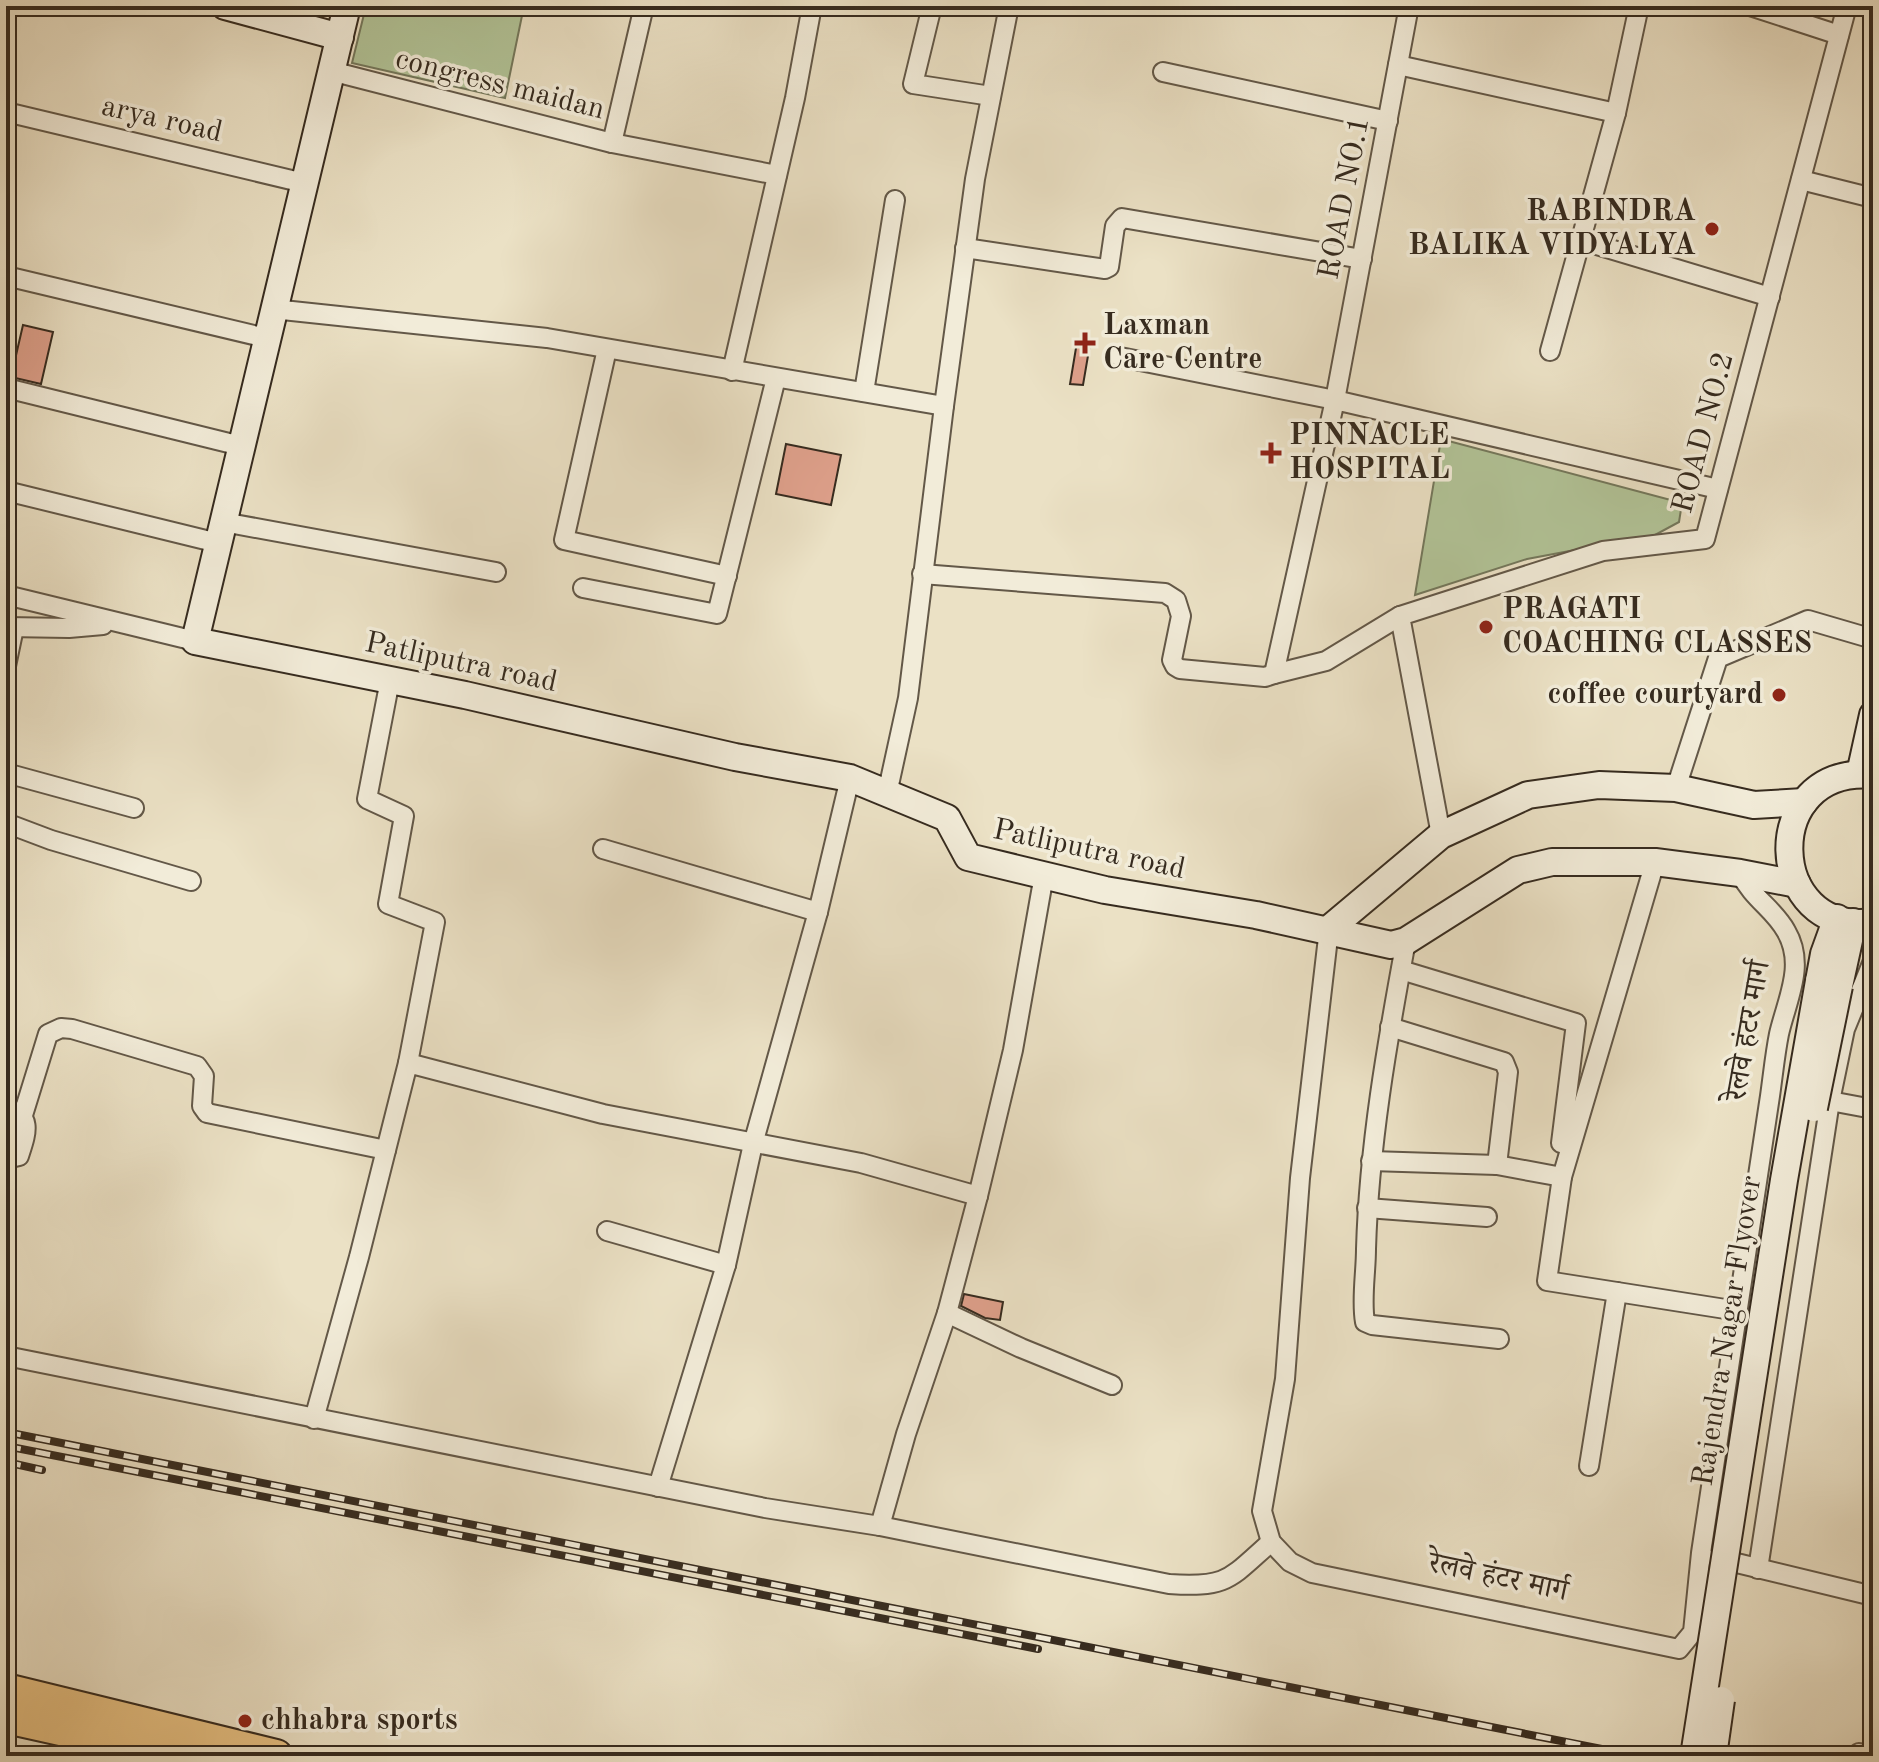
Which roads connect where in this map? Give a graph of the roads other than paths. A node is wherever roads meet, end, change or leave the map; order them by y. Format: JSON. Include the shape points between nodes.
{"nodes":[{"id":1,"x":225,"y":6,"type":"edge"},
{"id":2,"x":347,"y":6,"type":"edge"},
{"id":3,"x":644,"y":6,"type":"edge"},
{"id":4,"x":812,"y":6,"type":"edge"},
{"id":5,"x":932,"y":6,"type":"edge"},
{"id":6,"x":1009,"y":6,"type":"edge"},
{"id":7,"x":1409,"y":6,"type":"edge"},
{"id":8,"x":1639,"y":6,"type":"edge"},
{"id":9,"x":1750,"y":6,"type":"edge"},
{"id":10,"x":1847,"y":6,"type":"edge"},
{"id":11,"x":1839,"y":35,"type":"junction"},
{"id":12,"x":340,"y":37,"type":"junction"},
{"id":13,"x":1398,"y":65,"type":"junction"},
{"id":14,"x":331,"y":71,"type":"junction"},
{"id":15,"x":1163,"y":72,"type":"dead end"},
{"id":16,"x":991,"y":96,"type":"junction"},
{"id":17,"x":6,"y":112,"type":"edge"},
{"id":18,"x":1616,"y":113,"type":"junction"},
{"id":19,"x":1388,"y":121,"type":"junction"},
{"id":20,"x":612,"y":143,"type":"junction"},
{"id":21,"x":777,"y":175,"type":"junction"},
{"id":22,"x":1801,"y":180,"type":"junction"},
{"id":23,"x":304,"y":183,"type":"junction"},
{"id":24,"x":1873,"y":198,"type":"edge"},
{"id":25,"x":895,"y":200,"type":"dead end"},
{"id":26,"x":1580,"y":240,"type":"junction"},
{"id":27,"x":965,"y":248,"type":"junction"},
{"id":28,"x":1362,"y":259,"type":"junction"},
{"id":29,"x":6,"y":276,"type":"edge"},
{"id":30,"x":1770,"y":297,"type":"junction"},
{"id":31,"x":273,"y":309,"type":"junction"},
{"id":32,"x":266,"y":338,"type":"junction"},
{"id":33,"x":607,"y":349,"type":"junction"},
{"id":34,"x":1550,"y":351,"type":"dead end"},
{"id":35,"x":1120,"y":357,"type":"dead end"},
{"id":36,"x":732,"y":371,"type":"junction"},
{"id":37,"x":776,"y":378,"type":"junction"},
{"id":38,"x":6,"y":388,"type":"edge"},
{"id":39,"x":864,"y":392,"type":"junction"},
{"id":40,"x":1335,"y":400,"type":"junction"},
{"id":41,"x":944,"y":406,"type":"junction"},
{"id":42,"x":241,"y":446,"type":"junction"},
{"id":43,"x":1718,"y":489,"type":"junction"},
{"id":44,"x":6,"y":491,"type":"edge"},
{"id":45,"x":220,"y":533,"type":"junction"},
{"id":46,"x":496,"y":572,"type":"dead end"},
{"id":47,"x":922,"y":574,"type":"junction"},
{"id":48,"x":727,"y":576,"type":"junction"},
{"id":49,"x":583,"y":588,"type":"dead end"},
{"id":50,"x":6,"y":595,"type":"edge"},
{"id":51,"x":1400,"y":616,"type":"junction"},
{"id":52,"x":119,"y":623,"type":"junction"},
{"id":53,"x":10,"y":628,"type":"edge"},
{"id":54,"x":1873,"y":639,"type":"edge"},
{"id":55,"x":195,"y":641,"type":"junction"},
{"id":56,"x":6,"y":666,"type":"edge"},
{"id":57,"x":1274,"y":674,"type":"junction"},
{"id":58,"x":390,"y":680,"type":"junction"},
{"id":59,"x":1873,"y":715,"type":"edge"},
{"id":60,"x":6,"y":773,"type":"edge"},
{"id":61,"x":1867,"y":774,"type":"edge"},
{"id":62,"x":850,"y":778,"type":"junction"},
{"id":63,"x":1676,"y":788,"type":"junction"},
{"id":64,"x":887,"y":794,"type":"junction"},
{"id":65,"x":1804,"y":802,"type":"junction"},
{"id":66,"x":134,"y":808,"type":"dead end"},
{"id":67,"x":6,"y":823,"type":"edge"},
{"id":68,"x":1441,"y":835,"type":"junction"},
{"id":69,"x":603,"y":849,"type":"dead end"},
{"id":70,"x":1655,"y":862,"type":"junction"},
{"id":71,"x":1740,"y":873,"type":"junction"},
{"id":72,"x":1044,"y":875,"type":"junction"},
{"id":73,"x":191,"y":881,"type":"dead end"},
{"id":74,"x":1797,"y":884,"type":"junction"},
{"id":75,"x":1768,"y":910,"type":"junction"},
{"id":76,"x":818,"y":912,"type":"junction"},
{"id":77,"x":1854,"y":921,"type":"edge"},
{"id":78,"x":1329,"y":929,"type":"junction"},
{"id":79,"x":1406,"y":941,"type":"junction"},
{"id":80,"x":1873,"y":961,"type":"edge"},
{"id":81,"x":1401,"y":970,"type":"junction"},
{"id":82,"x":1829,"y":983,"type":"junction"},
{"id":83,"x":1390,"y":1027,"type":"junction"},
{"id":84,"x":408,"y":1063,"type":"junction"},
{"id":85,"x":1830,"y":1101,"type":"junction"},
{"id":86,"x":1873,"y":1109,"type":"edge"},
{"id":87,"x":15,"y":1111,"type":"edge"},
{"id":88,"x":1561,"y":1143,"type":"dead end"},
{"id":89,"x":753,"y":1144,"type":"junction"},
{"id":90,"x":386,"y":1150,"type":"junction"},
{"id":91,"x":6,"y":1159,"type":"edge"},
{"id":92,"x":1371,"y":1161,"type":"junction"},
{"id":93,"x":1497,"y":1165,"type":"junction"},
{"id":94,"x":1562,"y":1177,"type":"junction"},
{"id":95,"x":978,"y":1196,"type":"junction"},
{"id":96,"x":1367,"y":1208,"type":"junction"},
{"id":97,"x":1487,"y":1217,"type":"dead end"},
{"id":98,"x":607,"y":1231,"type":"dead end"},
{"id":99,"x":726,"y":1265,"type":"junction"},
{"id":100,"x":1617,"y":1292,"type":"junction"},
{"id":101,"x":1738,"y":1311,"type":"junction"},
{"id":102,"x":947,"y":1313,"type":"junction"},
{"id":103,"x":1499,"y":1339,"type":"dead end"},
{"id":104,"x":6,"y":1356,"type":"edge"},
{"id":105,"x":1112,"y":1385,"type":"dead end"},
{"id":106,"x":314,"y":1419,"type":"junction"},
{"id":107,"x":1589,"y":1466,"type":"dead end"},
{"id":108,"x":658,"y":1487,"type":"junction"},
{"id":109,"x":880,"y":1526,"type":"junction"},
{"id":110,"x":1271,"y":1542,"type":"junction"},
{"id":111,"x":1701,"y":1553,"type":"junction"},
{"id":112,"x":1758,"y":1569,"type":"junction"},
{"id":113,"x":1873,"y":1596,"type":"edge"},
{"id":114,"x":6,"y":1690,"type":"edge"},
{"id":115,"x":6,"y":1717,"type":"edge"},
{"id":116,"x":182,"y":1756,"type":"edge"},
{"id":117,"x":276,"y":1756,"type":"edge"},
{"id":118,"x":1694,"y":1756,"type":"edge"},
{"id":119,"x":1713,"y":1756,"type":"edge"}],
"edges":[{"from":1,"to":12,"type":"street"},
{"from":2,"to":12,"type":"street"},
{"from":3,"to":20,"type":"street","name":"congress maidan"},
{"from":4,"to":21,"type":"street"},
{"from":5,"to":16,"type":"street","via":[[913,84]]},
{"from":6,"to":16,"type":"street"},
{"from":7,"to":13,"type":"street","name":"ROAD NO.1"},
{"from":8,"to":18,"type":"street"},
{"from":9,"to":11,"type":"street"},
{"from":10,"to":11,"type":"street","name":"ROAD NO.2"},
{"from":11,"to":22,"type":"street","name":"ROAD NO.2"},
{"from":12,"to":14,"type":"street"},
{"from":13,"to":18,"type":"street"},
{"from":13,"to":19,"type":"street","name":"ROAD NO.1"},
{"from":14,"to":20,"type":"street","name":"congress maidan"},
{"from":14,"to":23,"type":"street"},
{"from":15,"to":19,"type":"street"},
{"from":16,"to":27,"type":"street"},
{"from":17,"to":23,"type":"street","name":"arya road"},
{"from":18,"to":26,"type":"street"},
{"from":19,"to":28,"type":"street","name":"ROAD NO.1"},
{"from":20,"to":21,"type":"street"},
{"from":21,"to":36,"type":"street"},
{"from":22,"to":24,"type":"street"},
{"from":22,"to":30,"type":"street","name":"ROAD NO.2"},
{"from":23,"to":31,"type":"street"},
{"from":25,"to":39,"type":"street"},
{"from":26,"to":30,"type":"street"},
{"from":26,"to":34,"type":"street"},
{"from":27,"to":28,"type":"street","via":[[1105,269],[1115,226],[1122,218]]},
{"from":27,"to":41,"type":"street"},
{"from":28,"to":40,"type":"street","name":"ROAD NO.1"},
{"from":29,"to":32,"type":"street"},
{"from":30,"to":43,"type":"street","name":"ROAD NO.2"},
{"from":31,"to":32,"type":"street"},
{"from":31,"to":33,"type":"street"},
{"from":32,"to":42,"type":"street"},
{"from":33,"to":36,"type":"street"},
{"from":33,"to":48,"type":"street","via":[[564,540]]},
{"from":35,"to":40,"type":"street"},
{"from":36,"to":37,"type":"street"},
{"from":37,"to":39,"type":"street"},
{"from":37,"to":48,"type":"street"},
{"from":38,"to":42,"type":"street"},
{"from":39,"to":41,"type":"street"},
{"from":40,"to":43,"type":"street"},
{"from":40,"to":57,"type":"street","name":"ROAD NO.1"},
{"from":41,"to":47,"type":"street"},
{"from":42,"to":45,"type":"street"},
{"from":43,"to":51,"type":"street","name":"ROAD NO.2","via":[[1705,539],[1603,551]]},
{"from":44,"to":45,"type":"street"},
{"from":45,"to":46,"type":"street"},
{"from":45,"to":55,"type":"street"},
{"from":47,"to":57,"type":"street","via":[[1165,593],[1176,600],[1181,616],[1175,666]]},
{"from":47,"to":64,"type":"street","via":[[908,698]]},
{"from":48,"to":49,"type":"street","via":[[717,614]]},
{"from":50,"to":52,"type":"street"},
{"from":51,"to":57,"type":"street","via":[[1326,661]]},
{"from":51,"to":68,"type":"street"},
{"from":52,"to":53,"type":"street"},
{"from":52,"to":55,"type":"street"},
{"from":53,"to":56,"type":"street"},
{"from":54,"to":63,"type":"street","via":[[1808,620],[1718,658]]},
{"from":55,"to":58,"type":"street","name":"Patliputra road"},
{"from":58,"to":62,"type":"street","name":"Patliputra road"},
{"from":58,"to":84,"type":"street","via":[[367,799],[404,816],[388,904],[435,922]]},
{"from":59,"to":61,"type":"street"},
{"from":60,"to":66,"type":"street"},
{"from":61,"to":65,"type":"street","via":[[1839,777]]},
{"from":62,"to":64,"type":"street","name":"Patliputra road"},
{"from":62,"to":76,"type":"street"},
{"from":63,"to":65,"type":"street","via":[[1754,805]]},
{"from":63,"to":68,"type":"street","via":[[1599,785],[1528,795]]},
{"from":64,"to":72,"type":"street","name":"Patliputra road","via":[[947,818],[968,857]]},
{"from":65,"to":74,"type":"street","via":[[1787,842]]},
{"from":67,"to":73,"type":"street"},
{"from":68,"to":78,"type":"street"},
{"from":69,"to":76,"type":"street"},
{"from":70,"to":71,"type":"street"},
{"from":70,"to":79,"type":"street","via":[[1552,862],[1518,870]]},
{"from":70,"to":94,"type":"street"},
{"from":71,"to":74,"type":"street"},
{"from":71,"to":75,"type":"street","name":"रेलवे हंटर मार्ग"},
{"from":72,"to":78,"type":"street","name":"Patliputra road"},
{"from":72,"to":95,"type":"street","via":[[1013,1050]]},
{"from":74,"to":75,"type":"street"},
{"from":74,"to":77,"type":"street","via":[[1821,910]]},
{"from":75,"to":101,"type":"street","name":"रेलवे हंटर मार्ग","via":[[1785,928],[1795,950],[1795,975],[1776,1057]]},
{"from":76,"to":89,"type":"street"},
{"from":77,"to":82,"type":"street","name":"Rajendra Nagar Flyover"},
{"from":78,"to":79,"type":"street","name":"Patliputra road","via":[[1391,945]]},
{"from":78,"to":110,"type":"street","via":[[1300,1178],[1285,1379],[1262,1511]]},
{"from":79,"to":81,"type":"street"},
{"from":80,"to":85,"type":"street","via":[[1845,1029]]},
{"from":81,"to":83,"type":"street"},
{"from":81,"to":88,"type":"street","via":[[1576,1023]]},
{"from":82,"to":118,"type":"street","name":"Rajendra Nagar Flyover","bridge":true,"via":[[1784,1180]]},
{"from":82,"to":119,"type":"street","name":"Rajendra Nagar Flyover","bridge":true},
{"from":83,"to":92,"type":"street"},
{"from":83,"to":93,"type":"street","via":[[1504,1062],[1508,1072]]},
{"from":84,"to":89,"type":"street","via":[[603,1114]]},
{"from":84,"to":90,"type":"street"},
{"from":85,"to":86,"type":"street"},
{"from":85,"to":112,"type":"street"},
{"from":87,"to":90,"type":"street","via":[[48,1034],[72,1029],[197,1066],[204,1076],[202,1106],[207,1113]]},
{"from":87,"to":91,"type":"street","via":[[25,1134],[19,1156]]},
{"from":89,"to":95,"type":"street","via":[[861,1163]]},
{"from":89,"to":99,"type":"street"},
{"from":90,"to":106,"type":"street"},
{"from":92,"to":93,"type":"street"},
{"from":92,"to":96,"type":"street"},
{"from":93,"to":94,"type":"street"},
{"from":94,"to":100,"type":"street","via":[[1547,1281]]},
{"from":95,"to":102,"type":"street"},
{"from":96,"to":97,"type":"street"},
{"from":96,"to":103,"type":"street","via":[[1365,1322]]},
{"from":98,"to":99,"type":"street"},
{"from":99,"to":108,"type":"street"},
{"from":100,"to":101,"type":"street"},
{"from":100,"to":107,"type":"street"},
{"from":101,"to":111,"type":"street","name":"रेलवे हंटर मार्ग"},
{"from":102,"to":105,"type":"street"},
{"from":102,"to":109,"type":"street"},
{"from":104,"to":106,"type":"street"},
{"from":106,"to":108,"type":"street"},
{"from":108,"to":109,"type":"street"},
{"from":109,"to":110,"type":"street","via":[[1169,1584],[1205,1586],[1228,1579]]},
{"from":110,"to":111,"type":"street","name":"रेलवे हंटर मार्ग","via":[[1290,1562],[1312,1573],[1679,1649],[1693,1632]]},
{"from":111,"to":112,"type":"street"},
{"from":112,"to":113,"type":"street"},
{"from":114,"to":117,"type":"highway"},
{"from":115,"to":116,"type":"highway"}]}
